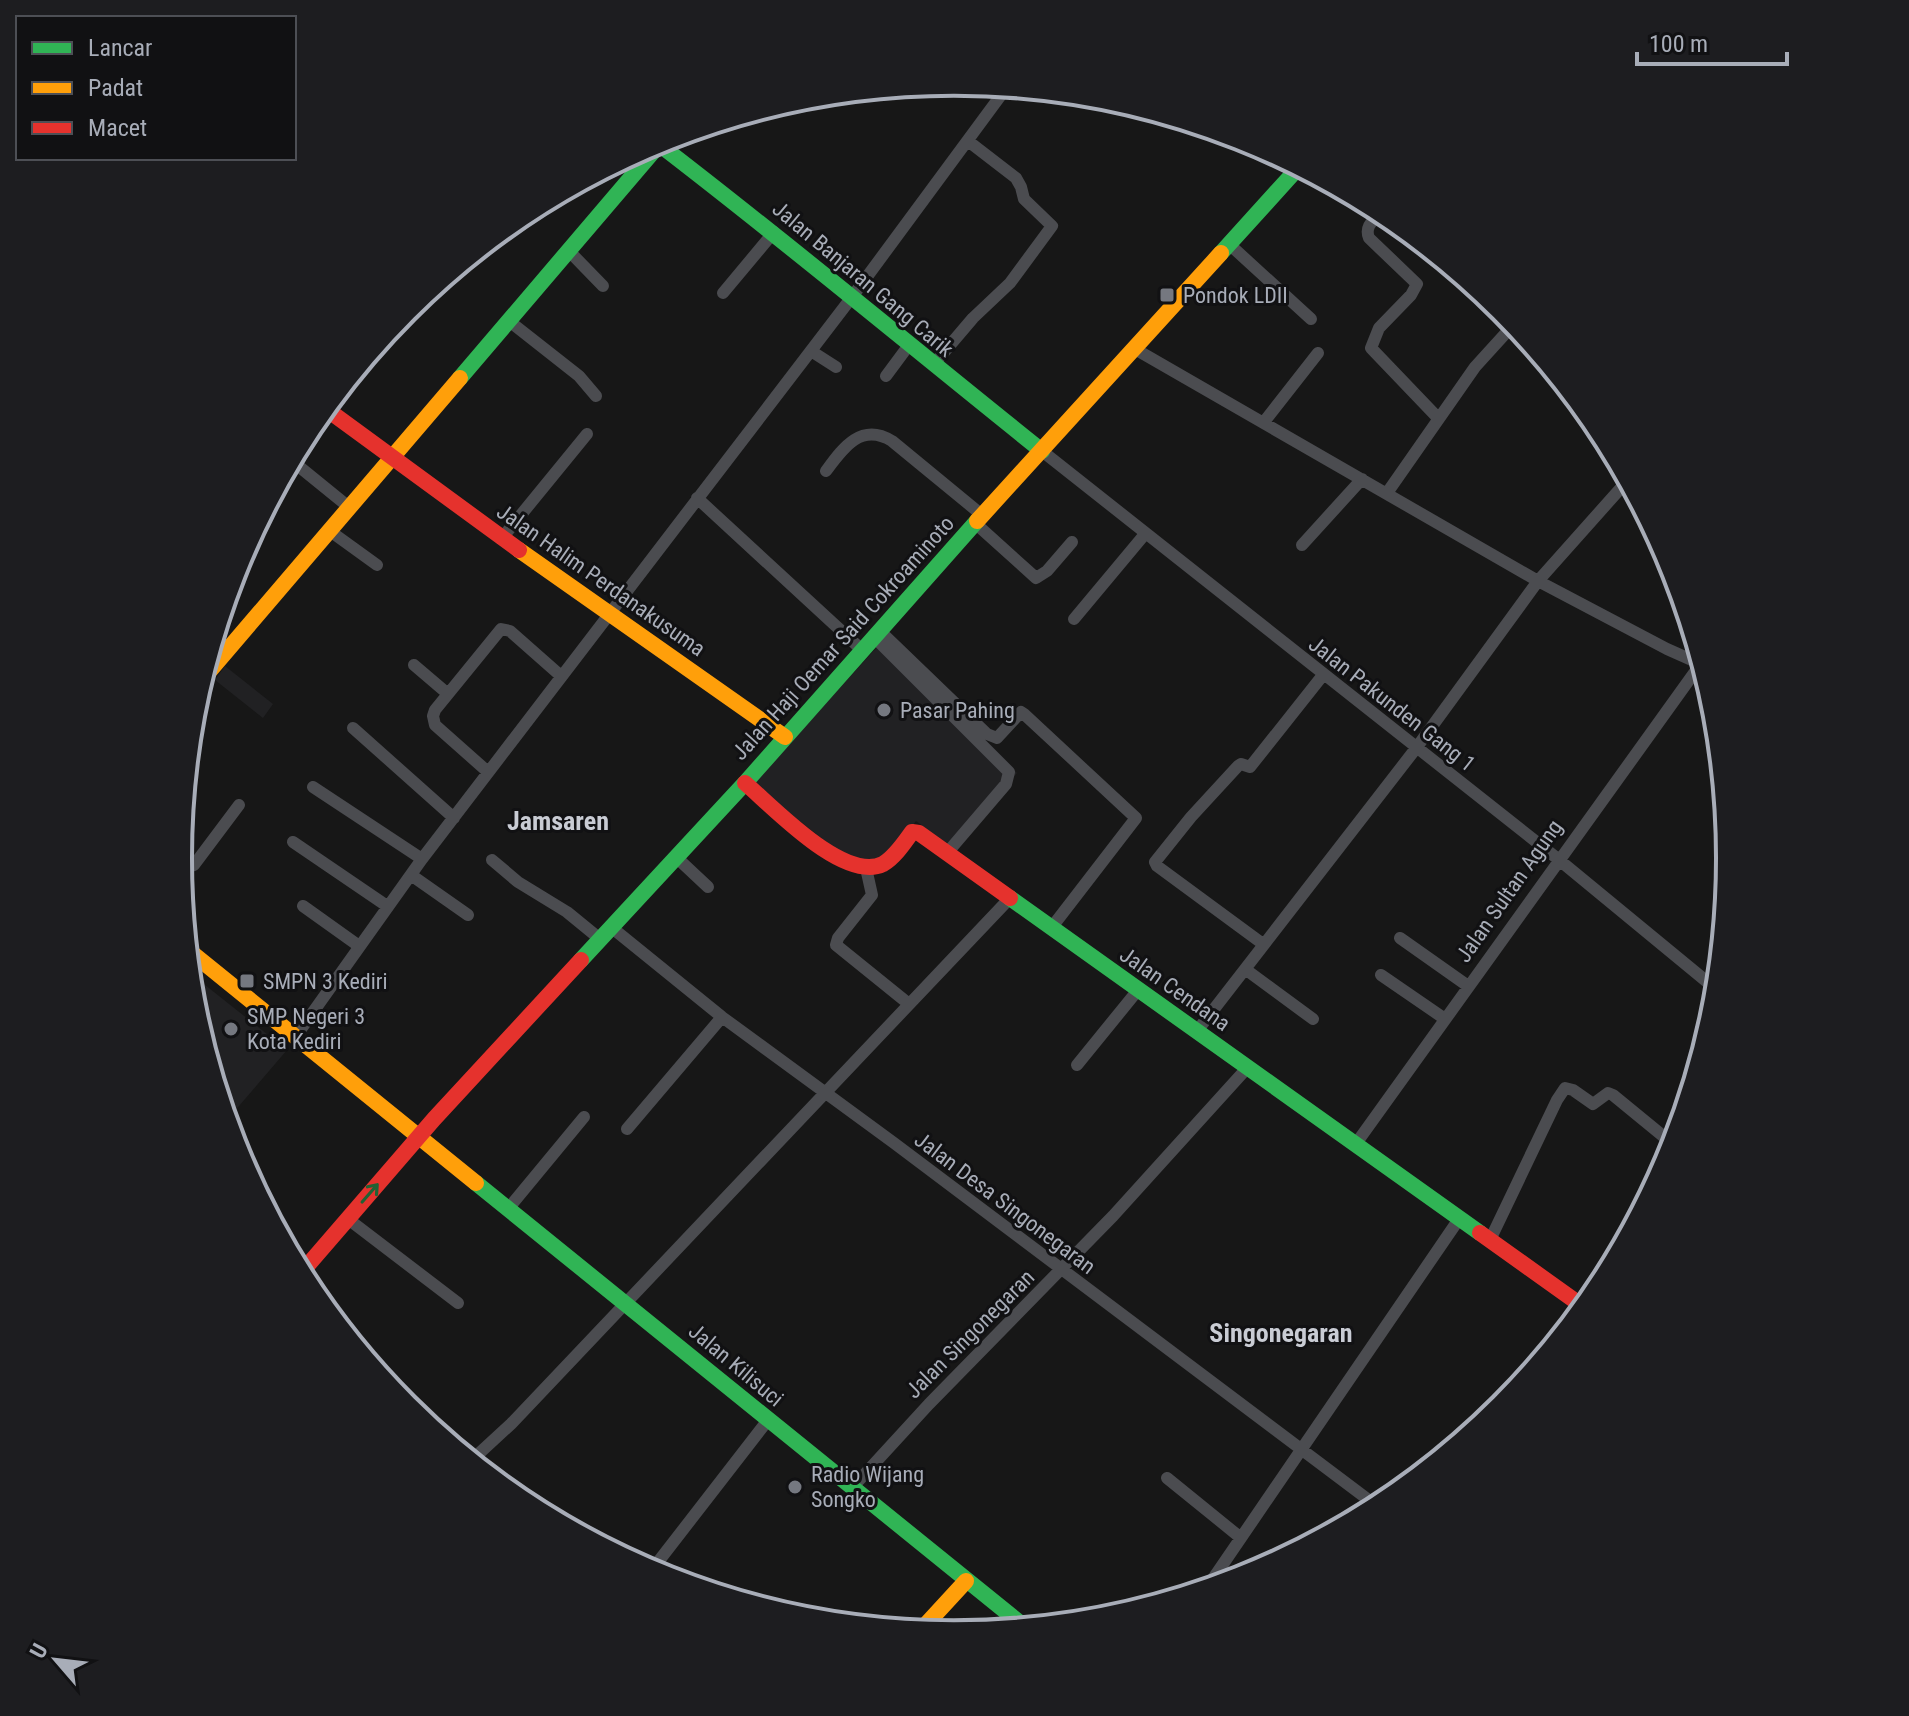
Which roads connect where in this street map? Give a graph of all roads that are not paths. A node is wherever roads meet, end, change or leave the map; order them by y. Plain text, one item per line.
1 (997, 98) edge
2 (968, 141) junction
3 (671, 151) edge
4 (641, 164) edge
5 (1292, 175) edge
6 (1372, 221) edge
7 (774, 232) junction
8 (1229, 244) junction
9 (569, 251) junction
10 (603, 286) dead end
11 (723, 293) dead end
12 (852, 297) junction
13 (1311, 319) dead end
14 (509, 321) junction
15 (1506, 333) edge
16 (909, 345) junction
17 (1135, 349) junction
18 (811, 351) junction
19 (1318, 353) dead end
20 (933, 365) junction
21 (836, 367) dead end
22 (886, 376) dead end
23 (596, 396) dead end
24 (335, 415) edge
25 (1438, 418) junction
26 (1264, 422) junction
27 (587, 434) dead end
28 (1042, 451) junction
29 (393, 457) junction
30 (301, 468) edge
31 (826, 471) dead end
32 (1362, 479) junction
33 (1620, 489) edge
34 (1387, 493) junction
35 (697, 498) junction
36 (350, 508) junction
37 (979, 519) junction
38 (330, 531) junction
39 (1145, 534) junction
40 (502, 538) junction
41 (1072, 542) dead end
42 (1302, 545) dead end
43 (377, 565) dead end
44 (1538, 581) junction
45 (609, 612) junction
46 (1074, 619) dead end
47 (876, 633) junction
48 (862, 650) junction
49 (1690, 658) edge
50 (218, 661) edge
51 (414, 665) dead end
52 (1323, 675) junction
53 (1694, 675) edge
54 (561, 676) junction
55 (448, 694) junction
56 (353, 728) dead end
57 (785, 737) junction
58 (1417, 747) junction
59 (488, 772) junction
60 (745, 783) junction
61 (313, 787) dead end
62 (239, 805) dead end
63 (454, 818) junction
64 (293, 842) dead end
65 (947, 853) junction
66 (676, 857) junction
67 (422, 859) junction
68 (1558, 859) junction
69 (492, 860) dead end
70 (192, 865) edge
71 (866, 868) junction
72 (411, 875) junction
73 (708, 887) dead end
74 (1011, 897) junction
75 (303, 906) dead end
76 (387, 906) junction
77 (468, 915) dead end
78 (1052, 927) junction
79 (605, 933) junction
80 (1400, 938) dead end
81 (1263, 944) junction
82 (359, 946) junction
83 (199, 959) edge
84 (1245, 969) junction
85 (1381, 975) dead end
86 (1706, 981) edge
87 (1468, 986) junction
88 (1138, 990) junction
89 (909, 1004) junction
90 (722, 1017) junction
91 (1313, 1019) dead end
92 (1445, 1019) junction
93 (1197, 1031) junction
94 (296, 1036) junction
95 (1077, 1065) dead end
96 (1248, 1067) junction
97 (826, 1093) junction
98 (584, 1117) dead end
99 (627, 1129) dead end
100 (1663, 1136) edge
101 (418, 1137) junction
102 (1355, 1145) junction
103 (508, 1209) junction
104 (348, 1219) junction
105 (1459, 1219) junction
106 (1490, 1240) junction
107 (310, 1263) edge
108 (1061, 1270) junction
109 (1574, 1300) edge
110 (458, 1303) dead end
111 (625, 1304) junction
112 (768, 1420) junction
113 (1302, 1450) junction
114 (479, 1453) edge
115 (1167, 1478) dead end
116 (851, 1489) junction
117 (1367, 1499) edge
118 (1241, 1538) junction
119 (659, 1560) edge
120 (1217, 1573) edge
121 (966, 1581) junction
122 (1012, 1617) edge
123 (931, 1619) edge

1 - 2 street
2 - 12 street
2 - 20 street
3 - 7 street, Jalan Banjaran Gang Carik
4 - 9 street
5 - 8 street, Jalan Haji Oemar Said Cokroaminoto
6 - 25 street
7 - 11 street
7 - 12 street, Jalan Banjaran Gang Carik
8 - 13 street
8 - 17 street, Jalan Haji Oemar Said Cokroaminoto
9 - 10 street
9 - 14 street
12 - 16 street, Jalan Banjaran Gang Carik
12 - 18 street
14 - 23 street
14 - 29 street
15 - 25 street
16 - 20 street, Jalan Banjaran Gang Carik
16 - 22 street
17 - 26 street
17 - 28 street, Jalan Haji Oemar Said Cokroaminoto
18 - 21 street
18 - 35 street
19 - 26 street
20 - 28 street, Jalan Banjaran Gang Carik
24 - 29 street, Jalan Halim Perdanakusuma
25 - 34 street
26 - 32 street
27 - 40 street
28 - 37 street, Jalan Haji Oemar Said Cokroaminoto
28 - 39 street, Jalan Pakunden Gang 1
29 - 36 street
29 - 40 street, Jalan Halim Perdanakusuma
30 - 36 street
31 - 37 street
32 - 34 street
32 - 42 street
33 - 44 street
34 - 44 street
35 - 45 street
35 - 48 street
36 - 38 street
37 - 41 street
37 - 47 street, Jalan Haji Oemar Said Cokroaminoto
38 - 43 street
38 - 50 street
39 - 46 street
39 - 52 street, Jalan Pakunden Gang 1
40 - 45 street, Jalan Halim Perdanakusuma
44 - 49 street
44 - 58 street
45 - 54 street
45 - 57 street, Jalan Halim Perdanakusuma
47 - 48 street, Jalan Haji Oemar Said Cokroaminoto
47 - 65 street
47 - 78 street
48 - 57 street, Jalan Haji Oemar Said Cokroaminoto
51 - 55 street
52 - 58 street, Jalan Pakunden Gang 1
52 - 81 street
53 - 68 street, Jalan Sultan Agung
54 - 55 street
54 - 59 street
55 - 59 street
56 - 63 street
57 - 60 street, Jalan Haji Oemar Said Cokroaminoto
58 - 68 street, Jalan Pakunden Gang 1
58 - 81 street
59 - 63 street
60 - 66 street, Jalan Haji Oemar Said Cokroaminoto
60 - 71 street
61 - 67 street
62 - 70 street
63 - 67 street
64 - 76 street
65 - 71 street, Jalan Cendana
65 - 74 street, Jalan Cendana
66 - 73 street
66 - 79 street, Jalan Haji Oemar Said Cokroaminoto
67 - 72 street
68 - 86 street, Jalan Pakunden Gang 1
68 - 87 street, Jalan Sultan Agung
69 - 79 street, Jalan Desa Singonegaran
71 - 89 street
72 - 76 street
72 - 77 street
74 - 78 street, Jalan Cendana
74 - 89 street
75 - 82 street
76 - 82 street
78 - 88 street, Jalan Cendana
79 - 90 street, Jalan Desa Singonegaran
79 - 101 street, Jalan Haji Oemar Said Cokroaminoto
80 - 87 street
81 - 84 street
82 - 94 street
83 - 94 street, Jalan Kilisuci
84 - 91 street
84 - 93 street
85 - 92 street
87 - 92 street, Jalan Sultan Agung
88 - 93 street, Jalan Cendana
88 - 95 street
89 - 97 street
90 - 97 street, Jalan Desa Singonegaran
90 - 99 street
92 - 102 street, Jalan Sultan Agung
93 - 96 street, Jalan Cendana
94 - 101 street, Jalan Kilisuci
96 - 102 street, Jalan Cendana
96 - 108 street, Jalan Singonegaran
97 - 108 street, Jalan Desa Singonegaran
97 - 111 street
98 - 103 street
100 - 106 street
101 - 103 street, Jalan Kilisuci
104 -> 101 street, Jalan Haji Oemar Said Cokroaminoto
102 - 105 street, Jalan Cendana
103 - 111 street, Jalan Kilisuci
104 - 107 street, Jalan Haji Oemar Said Cokroaminoto
104 - 110 street
105 - 106 street, Jalan Cendana
105 - 113 street
106 - 109 street, Jalan Cendana
108 - 113 street, Jalan Desa Singonegaran
108 - 116 street, Jalan Singonegaran
111 - 112 street, Jalan Kilisuci
111 - 114 street
112 - 116 street, Jalan Kilisuci
112 - 119 street
113 - 117 street, Jalan Desa Singonegaran
113 - 118 street
115 - 118 street
116 - 121 street, Jalan Kilisuci
118 - 120 street
121 - 122 street, Jalan Kilisuci
121 - 123 street

